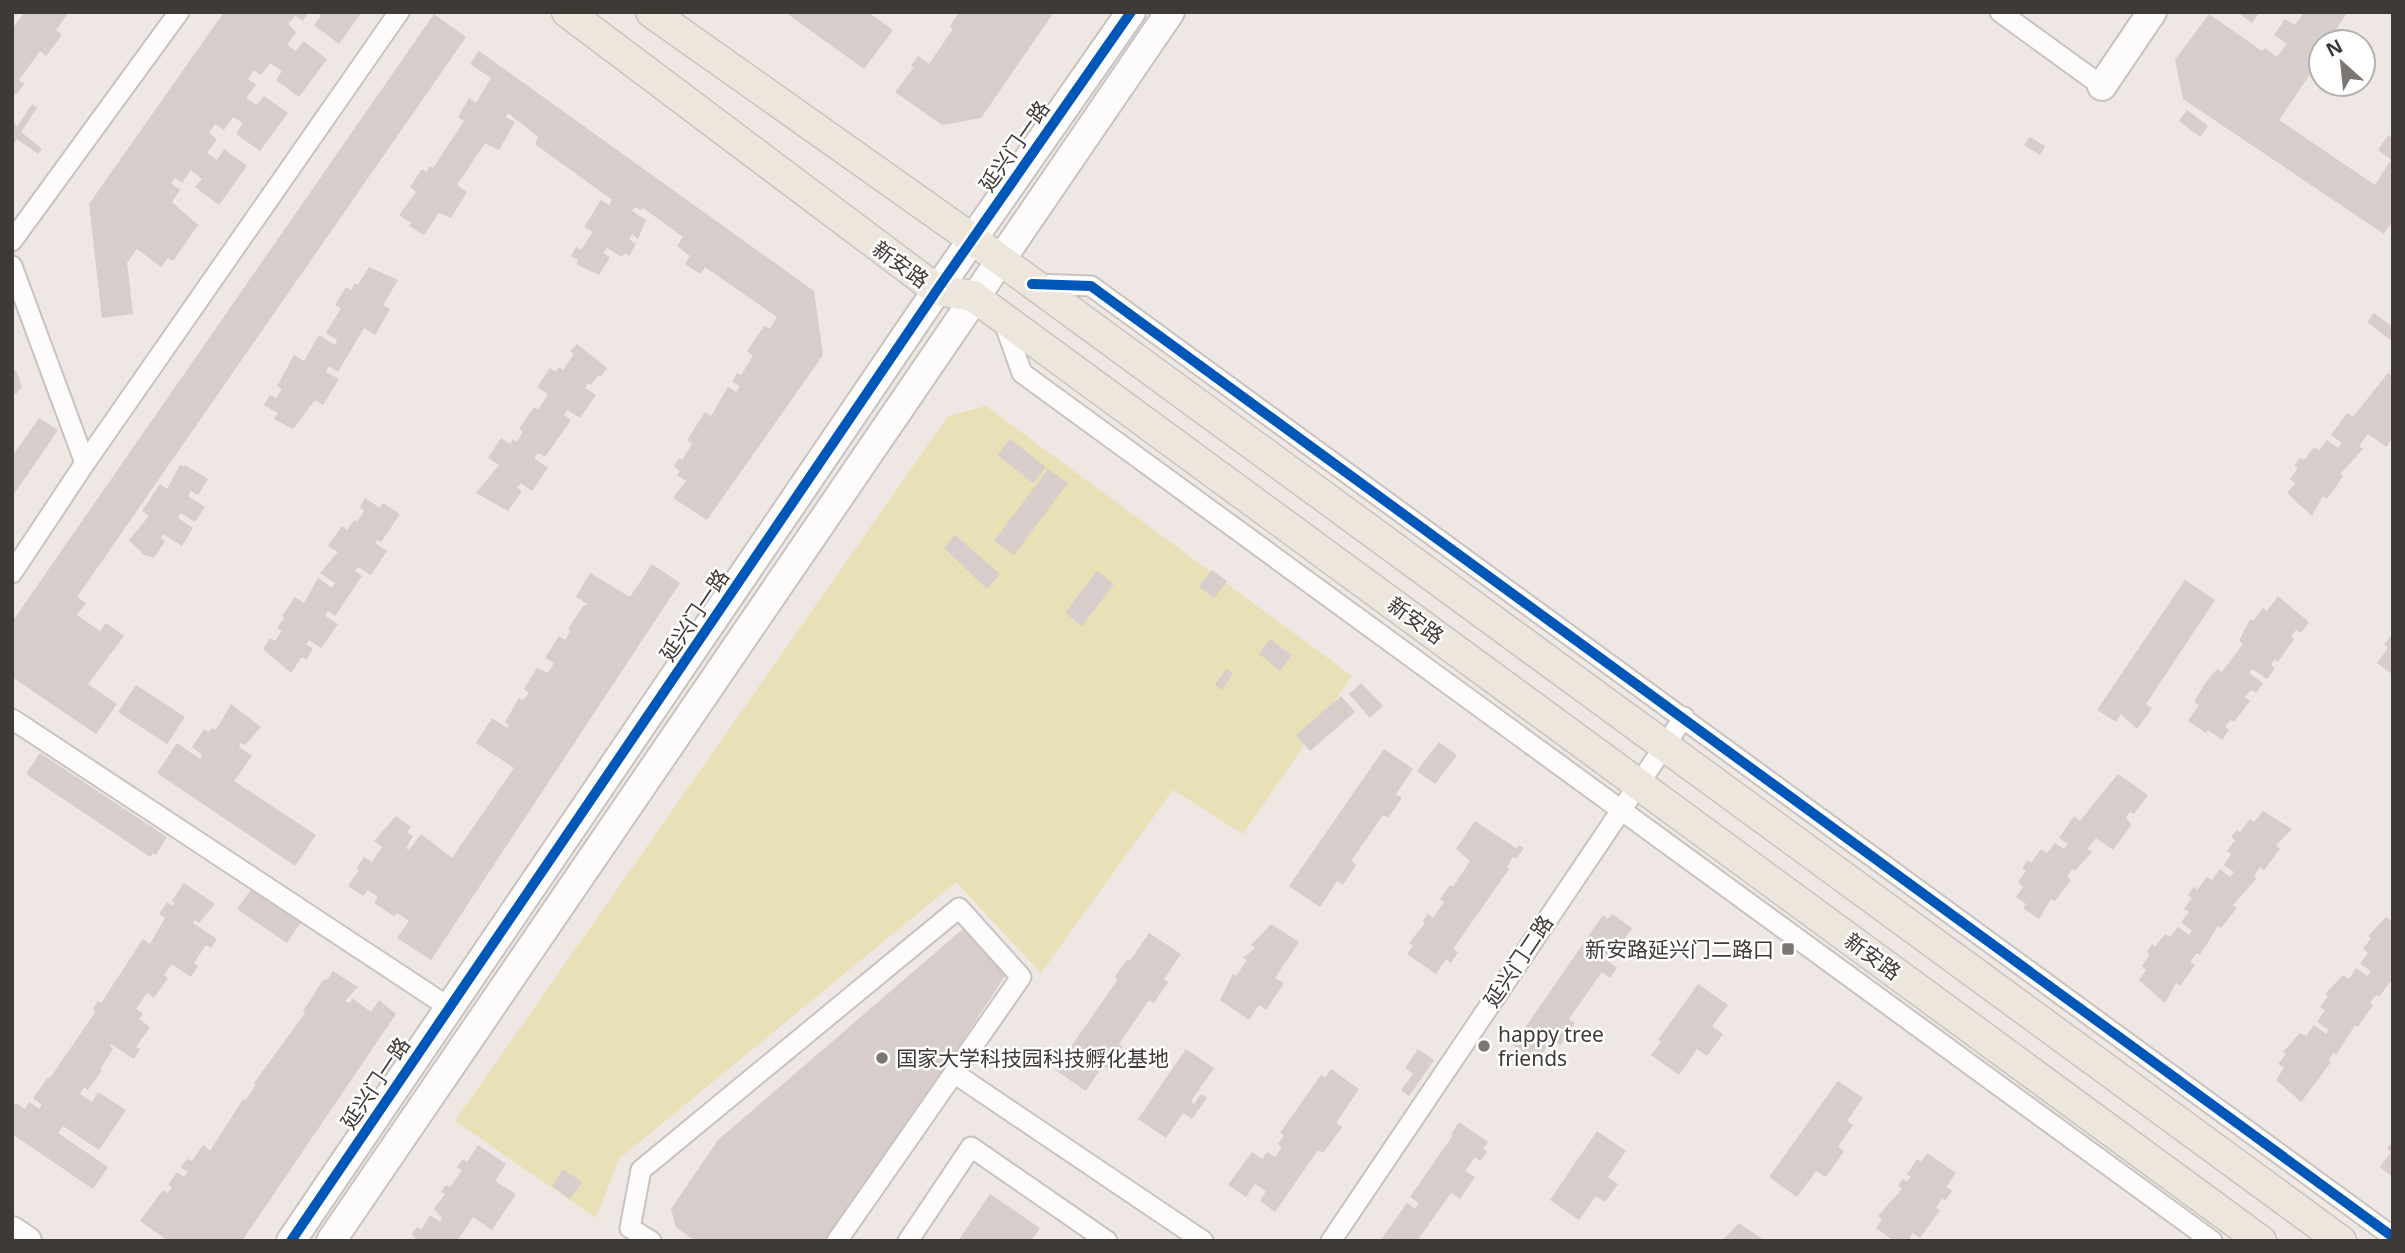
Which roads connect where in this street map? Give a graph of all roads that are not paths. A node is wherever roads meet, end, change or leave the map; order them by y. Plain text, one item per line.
1 (179, 12) edge
2 (399, 12) edge
3 (567, 12) edge
4 (651, 12) edge
5 (1131, 12) edge
6 (1170, 12) edge
7 (2000, 12) edge
8 (2152, 12) edge
9 (2102, 86) joint
10 (972, 239) junction
11 (12, 241) edge
12 (1000, 260) junction
13 (12, 266) edge
14 (1032, 284) junction
15 (937, 289) junction
16 (974, 296) junction
17 (1002, 316) junction
18 (85, 463) junction
19 (12, 573) edge
20 (1684, 717) junction
21 (12, 719) edge
22 (1664, 746) junction
23 (1638, 783) junction
24 (1620, 809) junction
25 (450, 1008) junction
26 (954, 1073) junction
27 (12, 1231) edge
28 (2393, 1237) edge
29 (27, 1241) edge
30 (291, 1241) edge
31 (331, 1241) edge
32 (651, 1241) edge
33 (837, 1241) edge
34 (908, 1241) edge
35 (1107, 1241) edge
36 (1203, 1241) edge
37 (1331, 1241) edge
38 (2212, 1241) edge
39 (2261, 1241) edge
40 (2341, 1241) edge

1 - 11 street
2 - 18 street
3 - 15 main road, 新安路
4 - 10 main road
5 - 10 street, 延兴门一路
6 - 12 street
7 - 9 street
8 - 9 street
10 - 12 main road
10 - 15 street, 延兴门一路
12 - 14 main road
12 - 16 street
13 - 18 street
14 - 20 street
14 - 22 main road
15 - 16 main road, 新安路
15 - 25 street, 延兴门一路
16 - 17 main road, 新安路
16 - 31 street
17 - 23 main road, 新安路
17 - 24 street
18 - 19 street
20 - 22 street, 延兴门二路
20 - 28 street
21 - 25 street
22 - 23 street, 延兴门二路
22 - 40 main road
23 - 24 street, 延兴门二路
23 - 39 main road, 新安路
24 - 37 street, 延兴门二路
24 - 38 street
25 - 30 street, 延兴门一路
26 - 32 street
26 - 33 street
26 - 36 street
27 - 29 street
34 - 35 street

